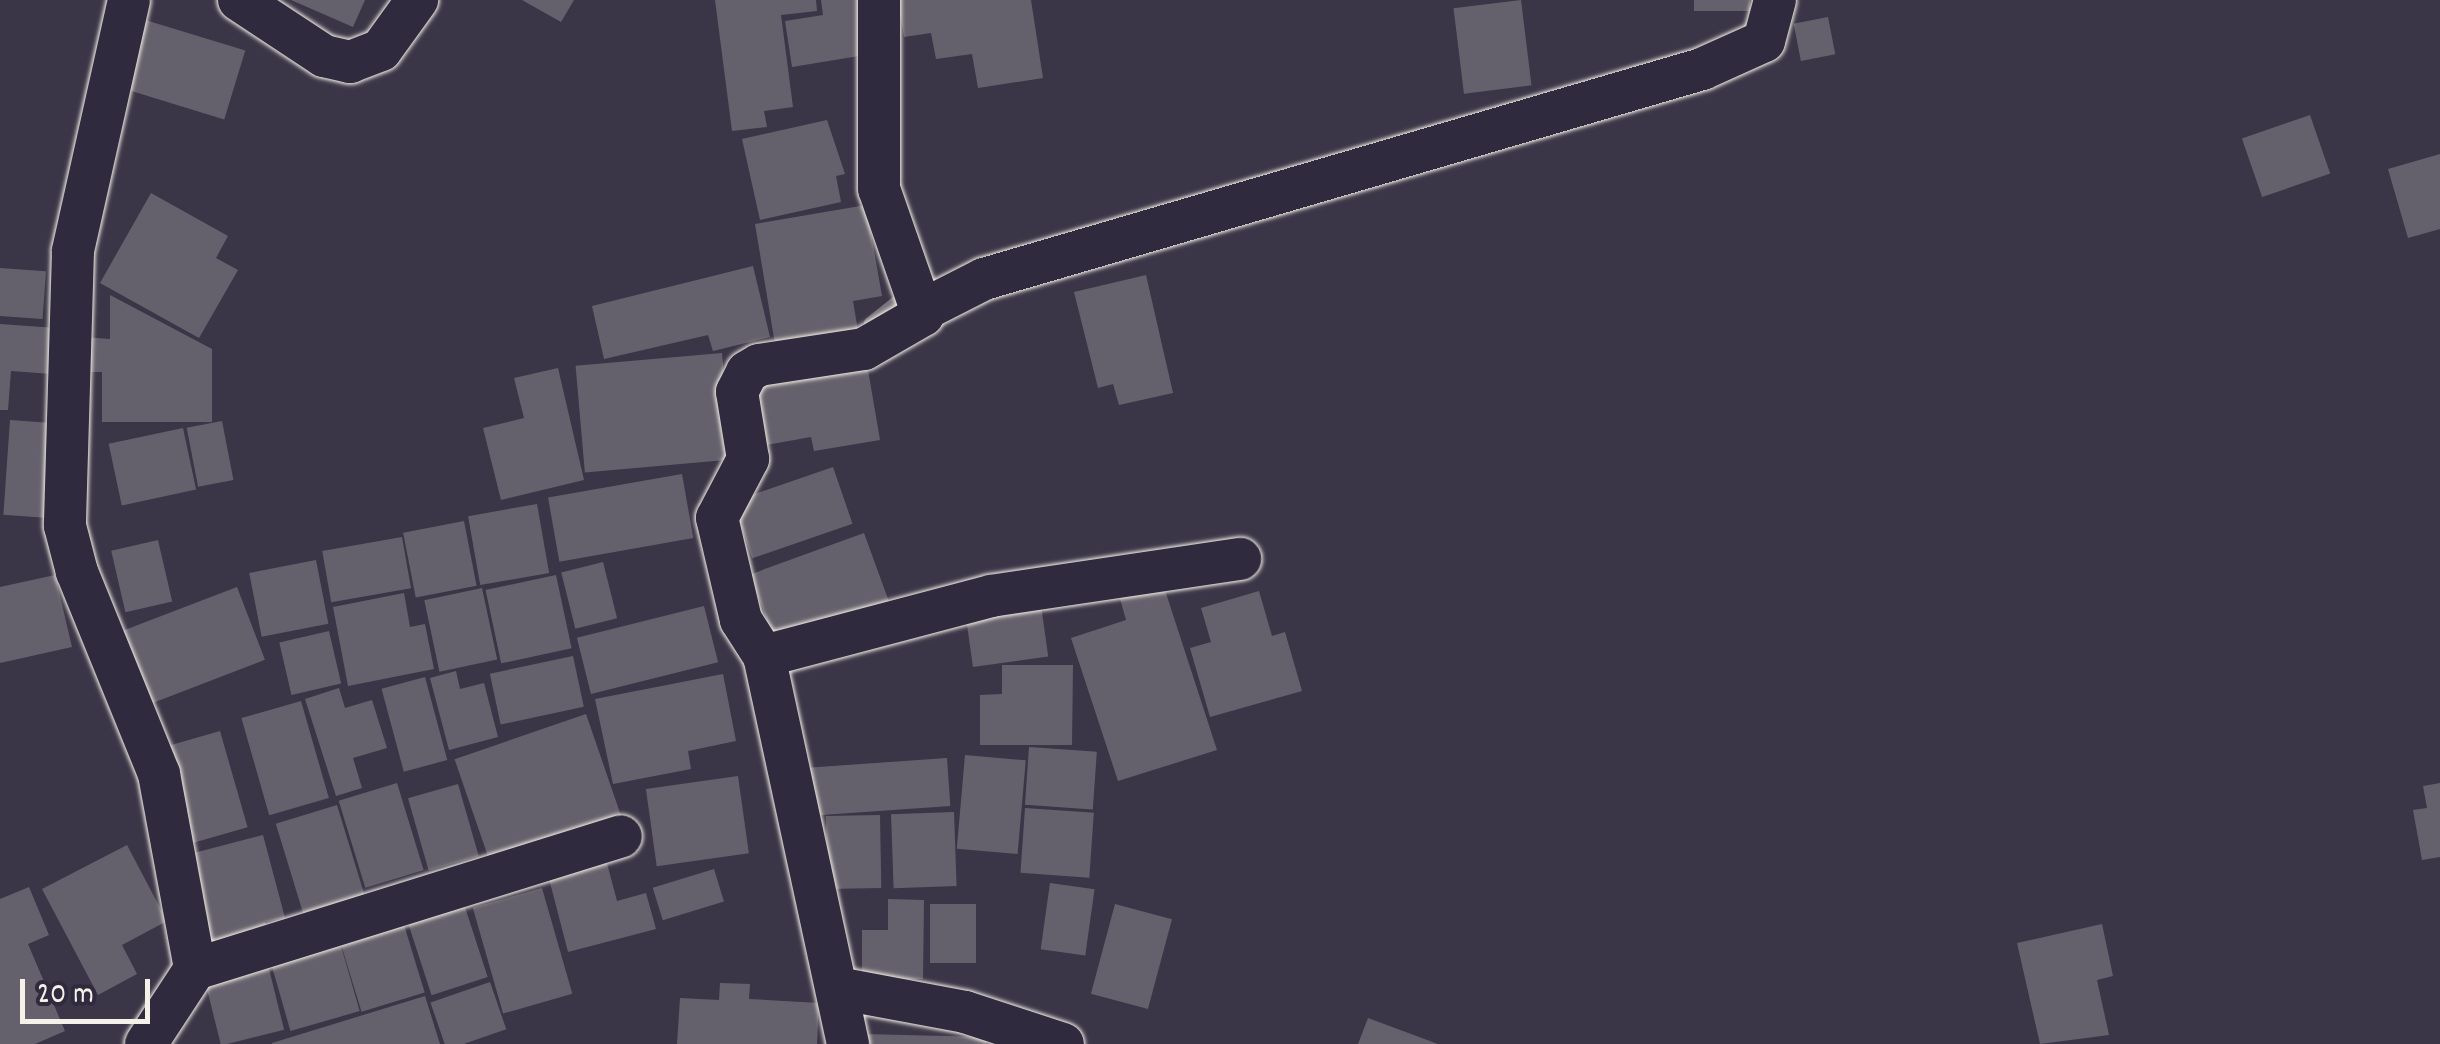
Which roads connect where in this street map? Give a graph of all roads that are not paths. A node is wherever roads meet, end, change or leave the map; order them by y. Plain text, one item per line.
1 (129, 0) edge
2 (239, 0) edge
3 (417, 0) edge
4 (878, 0) edge
5 (1775, 0) edge
6 (917, 296) junction
7 (1240, 559) dead end
8 (764, 656) junction
9 (620, 836) dead end
10 (195, 969) junction
11 (837, 988) junction
12 (146, 1044) edge
13 (848, 1044) edge
14 (1063, 1044) edge

1 - 10 street
2 - 3 street
4 - 6 street
5 - 6 street
6 - 8 street
7 - 8 street
8 - 11 street
9 - 10 street
10 - 12 street
11 - 13 street
11 - 14 street

